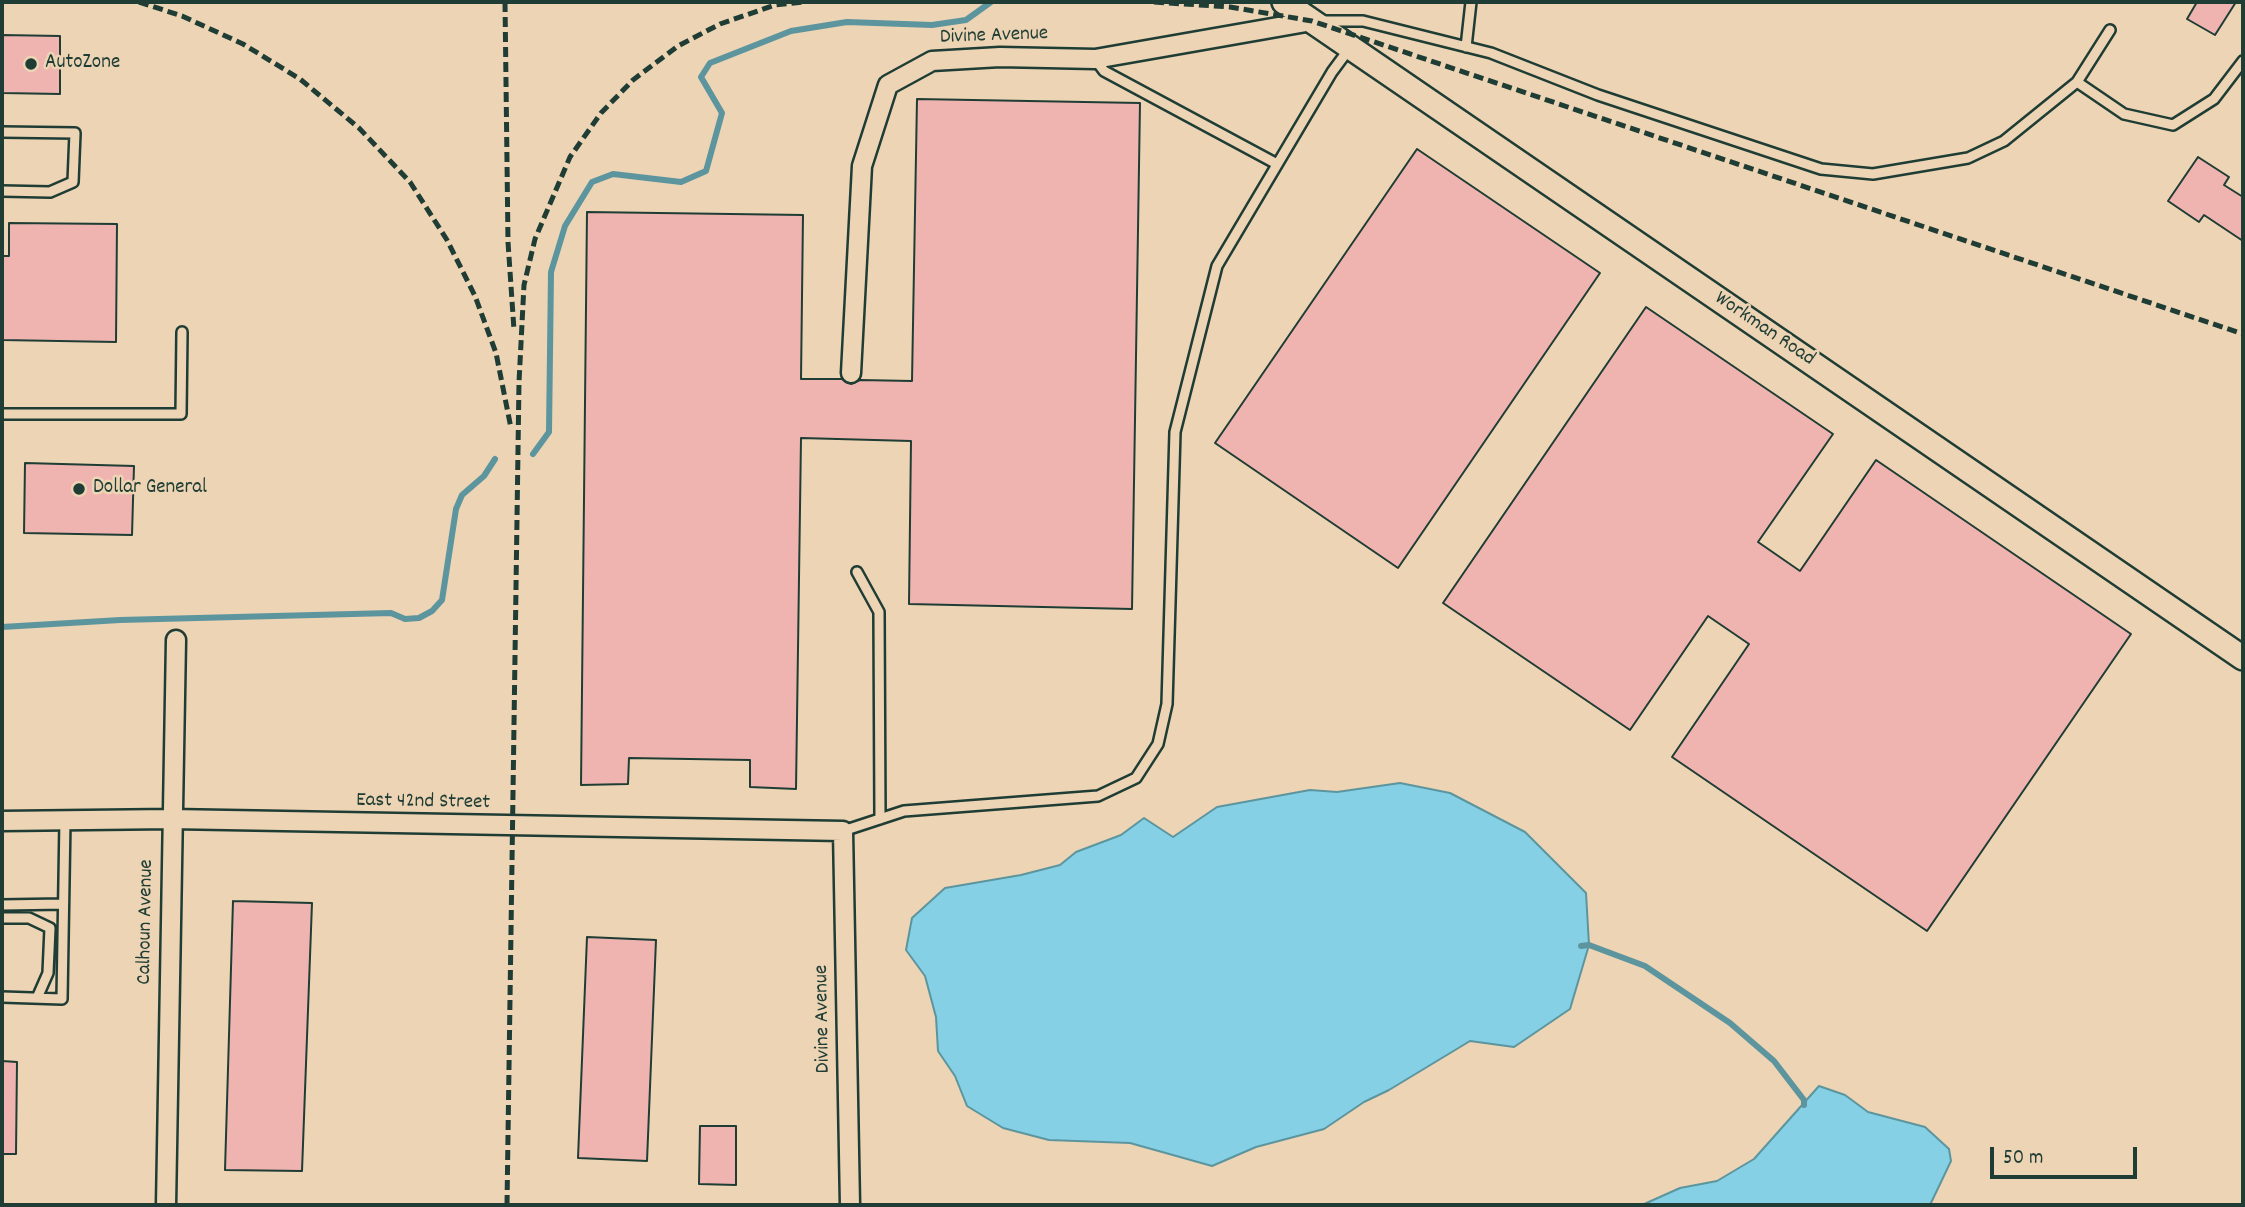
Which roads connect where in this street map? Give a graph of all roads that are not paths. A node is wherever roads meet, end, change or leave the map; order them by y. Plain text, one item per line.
1 (1284, 2) edge
2 (1471, 2) edge
3 (1312, 21) junction
4 (2110, 30) dead end
5 (1351, 47) junction
6 (1466, 47) junction
7 (1095, 59) junction
8 (2243, 61) edge
9 (2077, 82) junction
10 (2, 132) edge
11 (1278, 164) junction
12 (2, 191) edge
13 (181, 332) dead end
14 (851, 373) dead end
15 (2, 414) edge
16 (857, 572) dead end
17 (176, 640) dead end
18 (2243, 658) edge
19 (172, 819) junction
20 (880, 819) junction
21 (65, 820) junction
22 (2, 821) edge
23 (844, 831) junction
24 (63, 904) junction
25 (2, 905) edge
26 (2, 918) edge
27 (2, 998) edge
28 (37, 998) junction
29 (166, 1205) edge
30 (850, 1205) edge

1 - 3 street, Workman Road
2 - 6 lane
3 - 5 street, Workman Road
3 - 6 lane
3 - 7 street, Divine Avenue
4 - 9 lane
5 - 11 lane
5 - 18 street, Workman Road
6 - 9 lane
7 - 11 lane
7 - 14 street, Divine Avenue
8 - 9 lane
10 - 12 lane
11 - 20 lane
13 - 15 lane
16 - 20 lane
17 - 19 street, Calhoun Avenue
19 - 21 street, East 42nd Street
19 - 23 street, East 42nd Street
19 - 29 street, Calhoun Avenue
20 - 23 lane
21 - 22 street, East 42nd Street
21 - 24 lane
23 - 30 street, Divine Avenue
24 - 25 lane
24 - 28 lane
26 - 28 lane
27 - 28 lane

